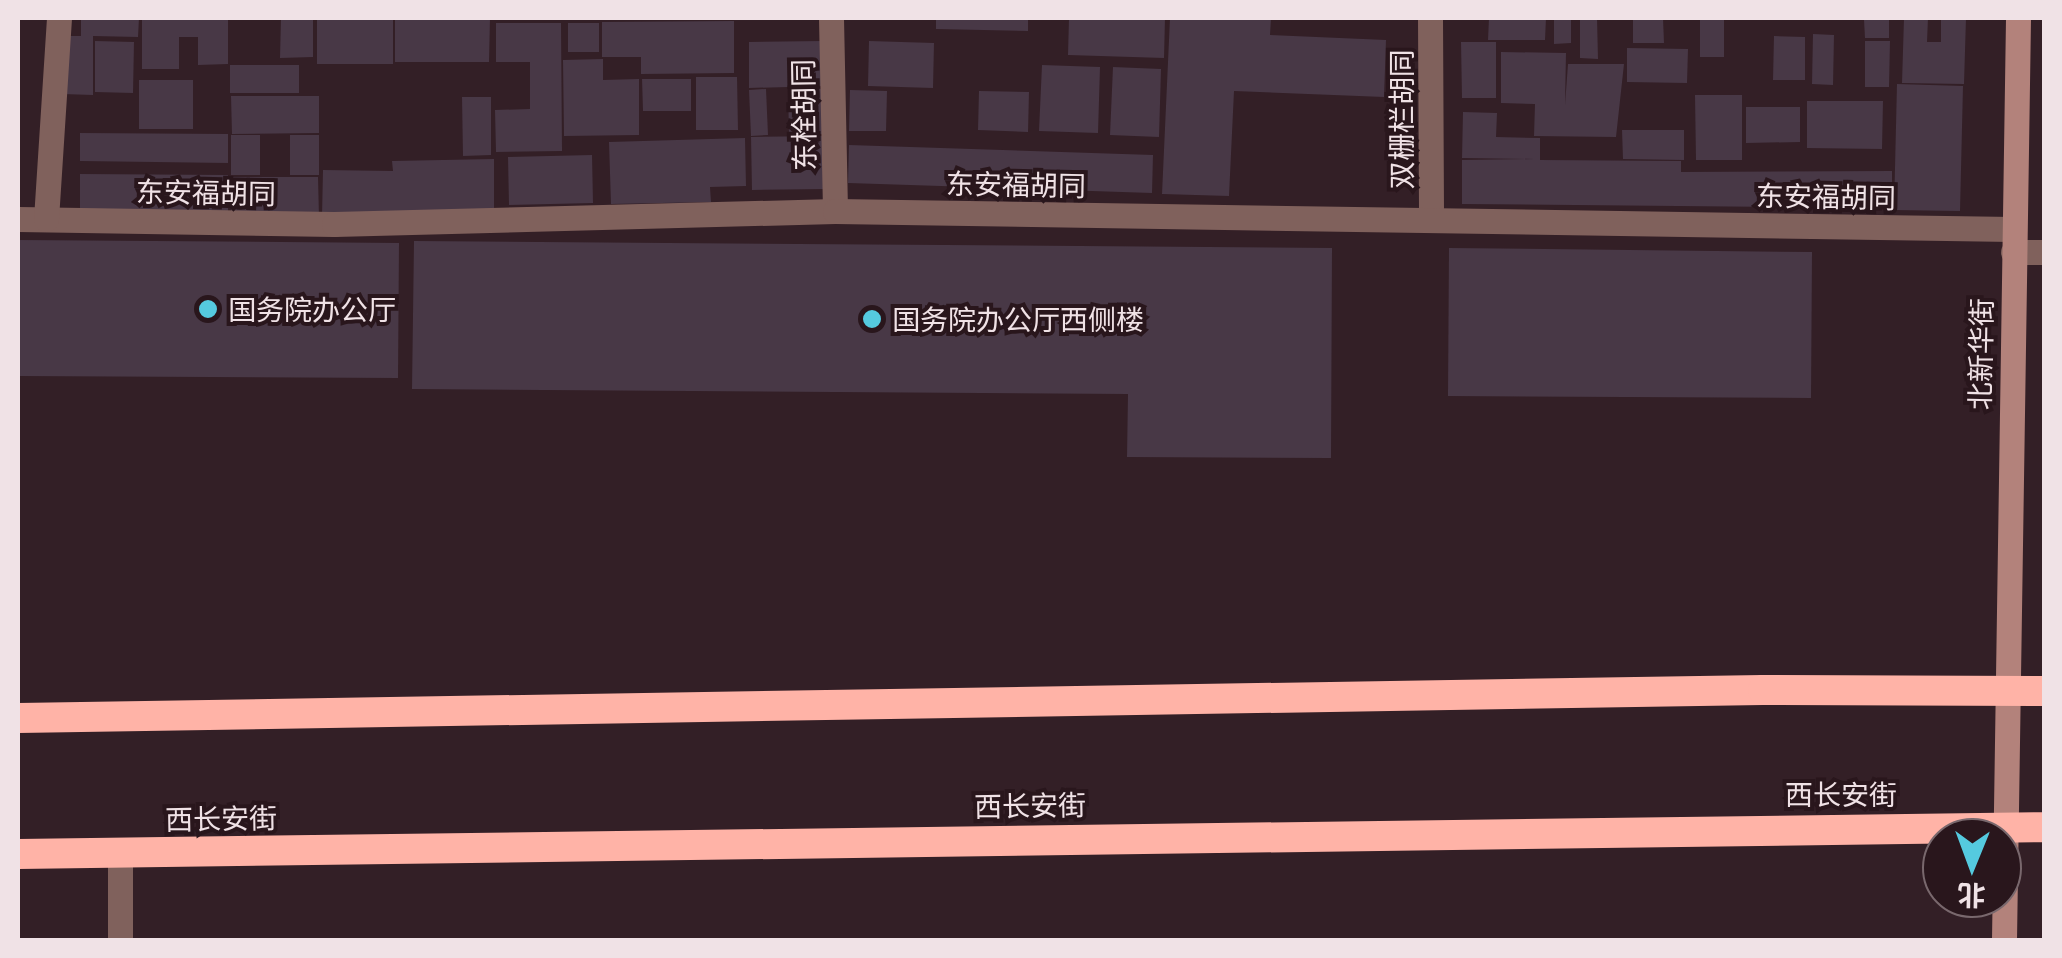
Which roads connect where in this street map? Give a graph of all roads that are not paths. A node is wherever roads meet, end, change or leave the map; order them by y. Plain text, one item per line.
1 (59, 18) edge
2 (831, 18) edge
3 (1430, 18) edge
4 (2018, 18) edge
5 (835, 211) junction
6 (18, 219) edge
7 (46, 219) junction
8 (1431, 219) junction
9 (2013, 240) junction
10 (2044, 252) edge
11 (2004, 691) junction
12 (2044, 692) edge
13 (18, 718) edge
14 (2004, 818) edge
15 (1922, 828) edge
16 (120, 852) junction
17 (18, 854) edge
18 (120, 940) edge

1 - 7 lane
2 - 5 lane, 东栓胡同
3 - 8 lane, 双栅栏胡同
4 - 9 street, 北新华街
5 - 7 lane, 东安福胡同
5 - 8 lane, 东安福胡同
6 - 7 lane, 东安福胡同
8 - 9 lane, 东安福胡同
9 - 10 lane, 东安福胡同
9 - 11 street, 北新华街
11 - 12 highway
11 - 13 highway
11 - 14 street, 北新华街
15 - 16 highway, 西长安街
16 - 17 highway, 西长安街
16 - 18 lane

